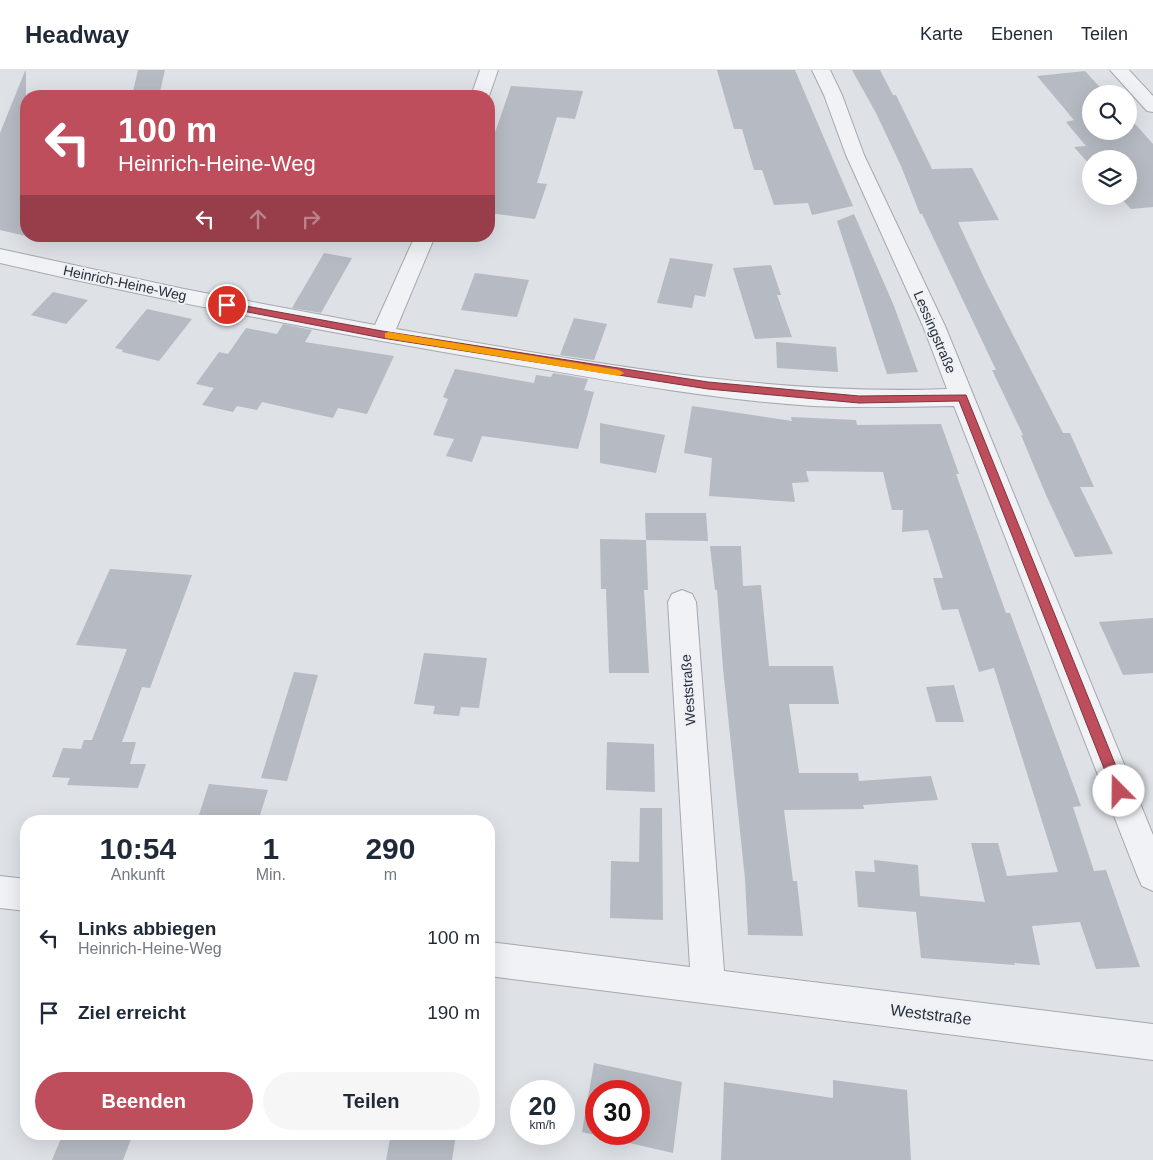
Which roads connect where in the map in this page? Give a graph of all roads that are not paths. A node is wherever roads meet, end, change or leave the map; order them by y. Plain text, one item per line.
1 (490, 70) edge
2 (821, 70) edge
3 (1119, 70) edge
4 (482, 90) edge
5 (1153, 107) edge
6 (422, 242) edge
7 (0, 256) edge
8 (382, 335) junction
9 (962, 397) junction
10 (682, 602) dead end
11 (1153, 875) edge
12 (0, 892) edge
13 (20, 894) edge
14 (495, 960) edge
15 (708, 987) junction
16 (1153, 1042) edge

1 - 4 street
2 - 9 street, Lessingstraße
3 - 5 street
6 - 8 street
7 - 8 street, Heinrich-Heine-Weg
8 - 9 street, Heinrich-Heine-Weg
9 - 11 street, Lessingstraße
10 - 15 street, Weststraße
12 - 13 street
14 - 15 street, Weststraße
15 - 16 street, Weststraße

